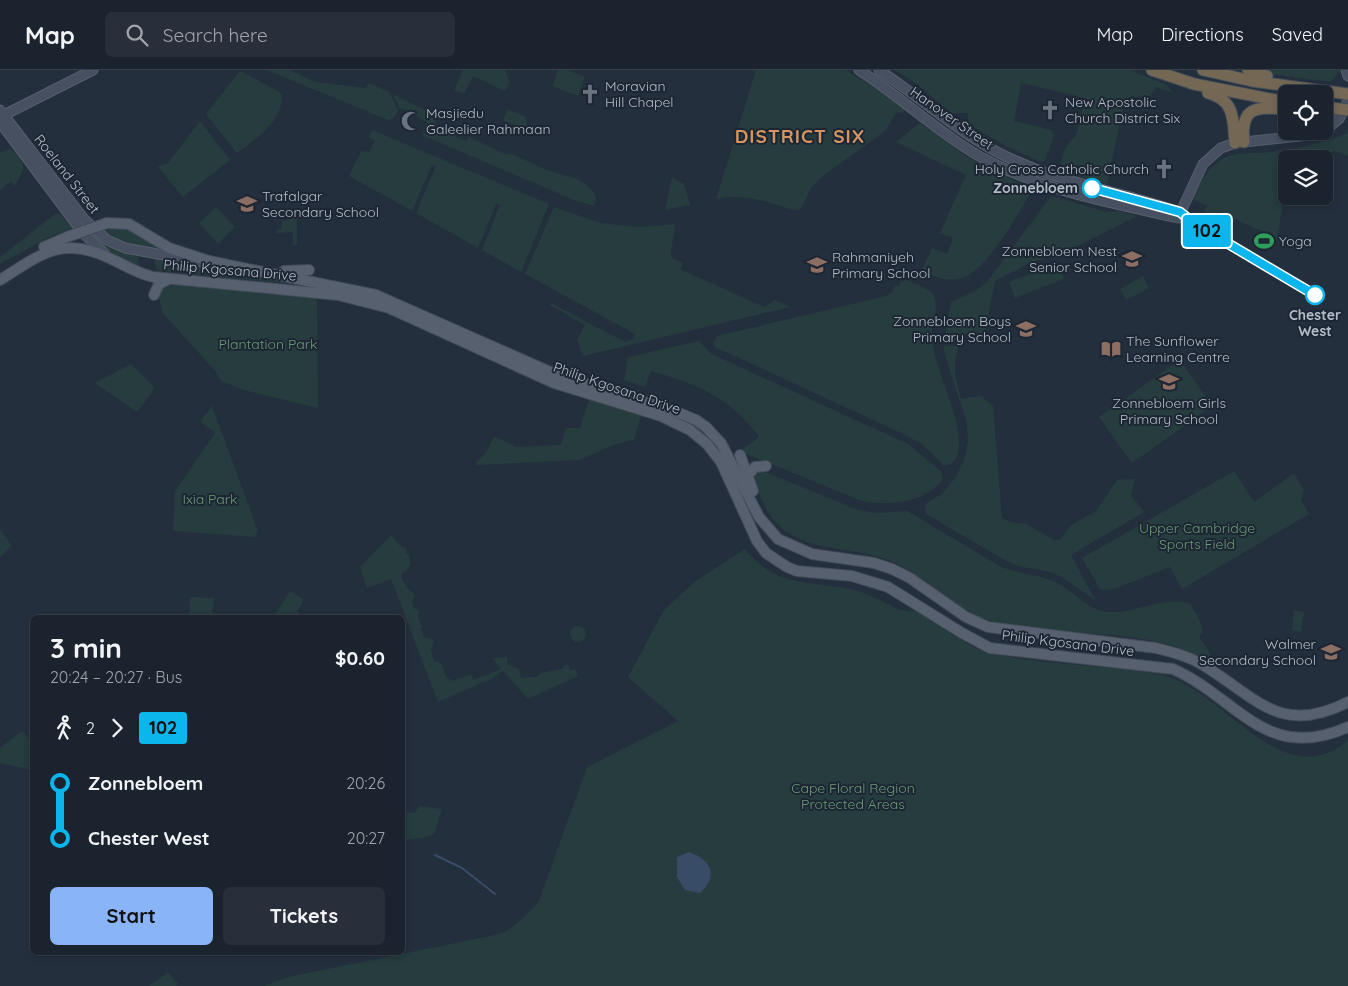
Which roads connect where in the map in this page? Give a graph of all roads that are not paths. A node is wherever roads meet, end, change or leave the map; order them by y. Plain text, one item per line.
1 (93, 70) edge
2 (859, 70) edge
3 (878, 70) edge
4 (1143, 70) edge
5 (1152, 70) edge
6 (1203, 70) edge
7 (1248, 70) edge
8 (1346, 70) edge
9 (1348, 76) edge
10 (1290, 85) edge
11 (1308, 85) edge
12 (1333, 90) edge
13 (1348, 92) edge
14 (1278, 101) edge
15 (1348, 101) edge
16 (1333, 108) edge
17 (1278, 109) edge
18 (1348, 110) edge
19 (1333, 113) edge
20 (1348, 114) edge
21 (1, 116) edge
22 (1333, 124) edge
23 (1278, 138) edge
24 (1240, 142) junction
25 (1179, 215) junction
26 (109, 258) junction
27 (209, 261) junction
28 (256, 270) junction
29 (309, 270) dead end
30 (0, 272) edge
31 (170, 279) junction
32 (0, 280) edge
33 (154, 295) dead end
34 (740, 455) dead end
35 (766, 466) dead end
36 (747, 476) junction
37 (804, 552) junction
38 (1348, 702) edge
39 (1348, 727) edge

1 - 21 street
2 - 25 street, Hanover Street
3 - 25 street, Hanover Street
4 - 24 highway
5 - 14 highway
6 - 10 highway
7 - 11 highway
8 - 9 street
12 - 13 highway
15 - 22 street
16 - 18 highway, bridge
17 - 24 highway
19 - 20 highway
21 - 26 street, Roeland Street
21 - 27 street, Roeland Street
23 - 24 street
24 - 25 street
26 - 31 main road, Philip Kgosana Drive
26 - 32 main road, Philip Kgosana Drive
27 - 28 main road, Philip Kgosana Drive
27 - 30 main road, Philip Kgosana Drive, bridge
28 - 29 main road
28 - 37 main road, Philip Kgosana Drive
31 - 33 main road
31 - 39 main road, Philip Kgosana Drive
34 - 36 main road
35 - 36 main road
36 - 37 main road
37 - 38 main road, Philip Kgosana Drive

